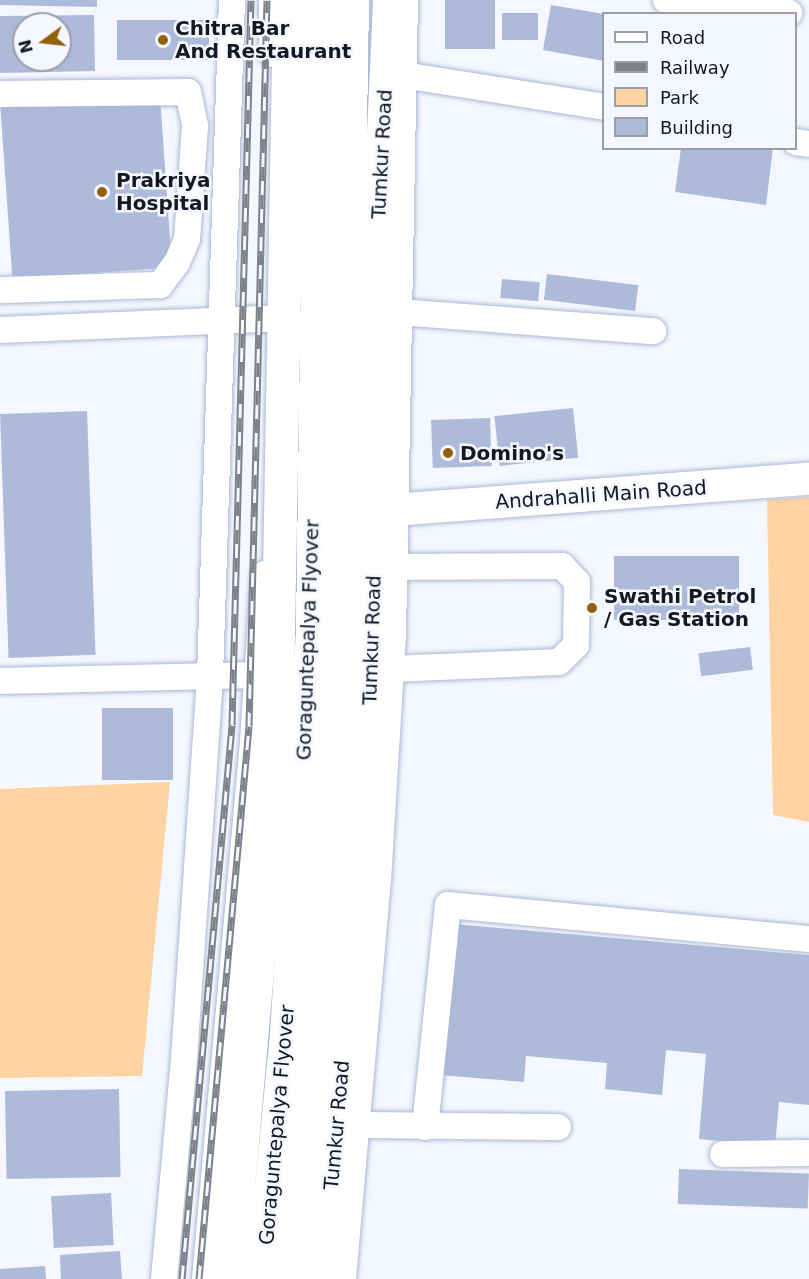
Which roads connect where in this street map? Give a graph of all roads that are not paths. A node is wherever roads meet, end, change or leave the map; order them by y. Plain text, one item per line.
1 (232, 0) edge
2 (272, 0) edge
3 (289, 0) edge
4 (321, 0) edge
5 (352, 0) edge
6 (389, 0) edge
7 (405, 0) edge
8 (666, 0) edge
9 (780, 12) edge
10 (403, 75) junction
11 (0, 94) edge
12 (602, 107) edge
13 (195, 126) junction
14 (228, 126) junction
15 (0, 290) edge
16 (398, 312) junction
17 (277, 318) junction
18 (222, 320) junction
19 (0, 330) edge
20 (653, 332) dead end
21 (809, 479) edge
22 (392, 510) junction
23 (392, 567) junction
24 (391, 669) junction
25 (258, 675) junction
26 (210, 676) junction
27 (0, 681) edge
28 (366, 913) junction
29 (809, 939) edge
30 (357, 1125) junction
31 (425, 1127) junction
32 (558, 1127) dead end
33 (723, 1154) dead end
34 (809, 1154) edge
35 (164, 1279) edge
36 (205, 1279) edge
37 (230, 1279) edge
38 (262, 1279) edge
39 (294, 1279) edge
40 (324, 1279) edge
41 (343, 1279) edge

1 - 14 street
2 - 17 street
3 - 17 highway
4 - 38 highway, Goraguntepalya Flyover
5 - 39 highway, Goraguntepalya Flyover
6 - 28 highway, Tumkur Road
7 - 10 street
8 - 9 street
10 - 12 street
10 - 16 street
11 - 13 street
13 - 14 street
13 - 15 street
14 - 18 street
16 - 20 street
16 - 22 street
17 - 18 street
17 - 25 street
17 - 37 highway
18 - 19 street
18 - 26 street
21 - 22 main road, Andrahalli Main Road
22 - 23 street
23 - 24 street
23 - 24 street
24 - 28 street
25 - 26 street
25 - 36 street
26 - 27 street
26 - 35 street
28 - 30 street
28 - 40 highway, Tumkur Road
29 - 31 street
30 - 31 street
30 - 41 street
31 - 32 street
33 - 34 street

